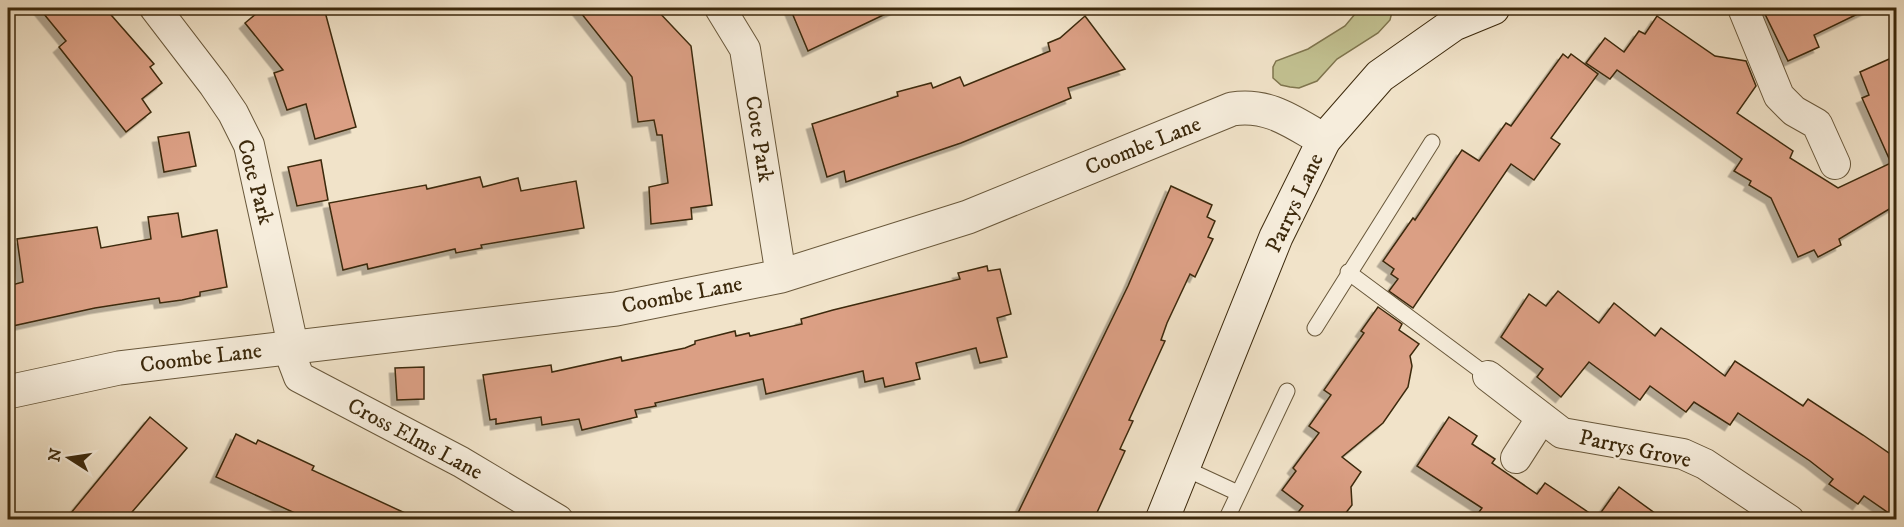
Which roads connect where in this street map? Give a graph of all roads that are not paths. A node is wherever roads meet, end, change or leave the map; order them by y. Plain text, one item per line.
1 (154, 8) edge
2 (720, 8) edge
3 (1493, 8) edge
4 (1743, 8) edge
5 (1450, 16) edge
6 (1324, 140) junction
7 (1432, 142) dead end
8 (1835, 164) dead end
9 (1348, 272) junction
10 (782, 276) junction
11 (1315, 328) dead end
12 (291, 347) junction
13 (1488, 376) joint
14 (1287, 391) dead end
15 (8, 392) edge
16 (1540, 418) junction
17 (1516, 458) dead end
18 (1184, 468) junction
19 (1238, 493) junction
20 (558, 519) edge
21 (1162, 519) edge
22 (1226, 519) edge
23 (1789, 519) edge

1 - 12 street, Cote Park
2 - 10 street, Cote Park
3 - 5 street, Parrys Lane
4 - 8 street
5 - 6 street, Parrys Lane
6 - 10 street, Coombe Lane
6 - 18 street, Parrys Lane
7 - 9 lane
9 - 11 lane
9 - 13 lane
10 - 12 street, Coombe Lane
12 - 15 street, Coombe Lane
12 - 20 street, Cross Elms Lane
13 - 16 street, Parrys Grove
14 - 19 lane
16 - 17 street
16 - 23 street, Parrys Grove
18 - 19 lane
18 - 21 street, Parrys Lane
19 - 22 lane

